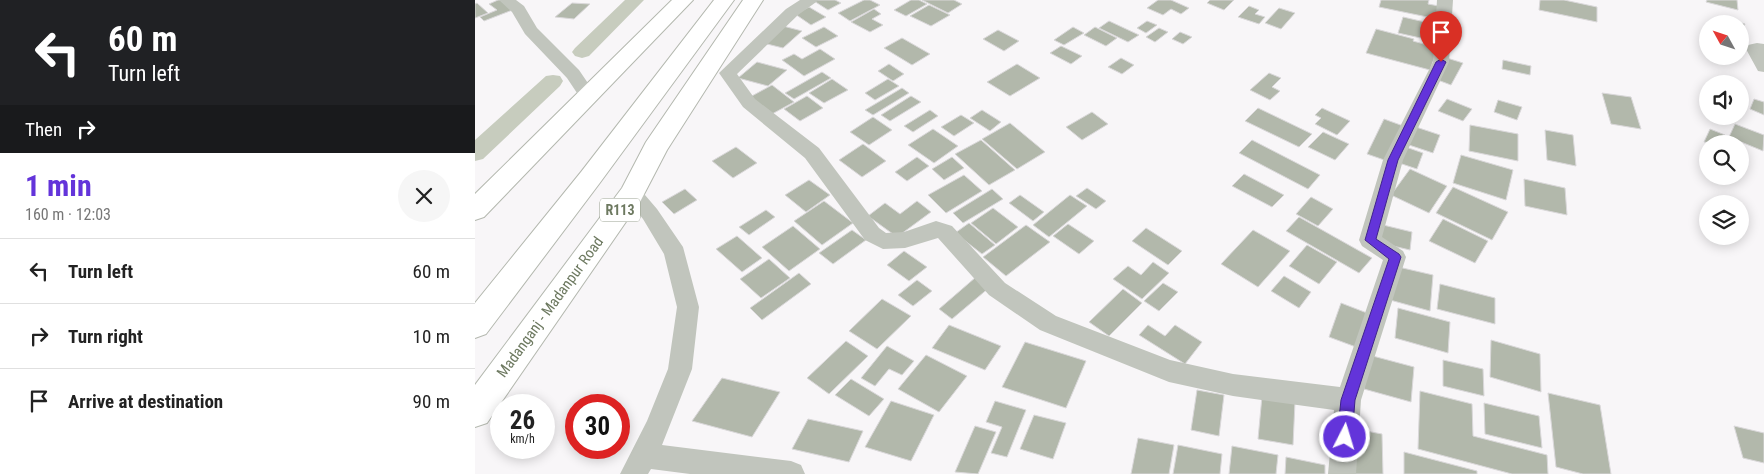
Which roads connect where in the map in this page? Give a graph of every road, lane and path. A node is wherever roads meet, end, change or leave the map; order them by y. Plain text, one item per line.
1 (507, 0) edge
2 (683, 0) edge
3 (724, 0) edge
4 (753, 0) edge
5 (811, 0) edge
6 (1445, 0) edge
7 (1764, 49) edge
8 (1764, 67) edge
9 (587, 96) junction
10 (632, 193) junction
11 (475, 210) edge
12 (475, 325) edge
13 (1348, 400) junction
14 (475, 412) edge
15 (639, 464) edge
16 (791, 474) edge
17 (1342, 474) edge

1 - 9 street
2 - 9 main road
3 - 12 main road, R113
4 - 10 main road, Madanganj - Madanpur Road / R113
5 - 13 street
6 - 13 street
7 - 8 street
9 - 11 main road
10 - 14 main road, Madanganj - Madanpur Road / R113
10 - 15 street
13 - 17 street
15 - 16 street

